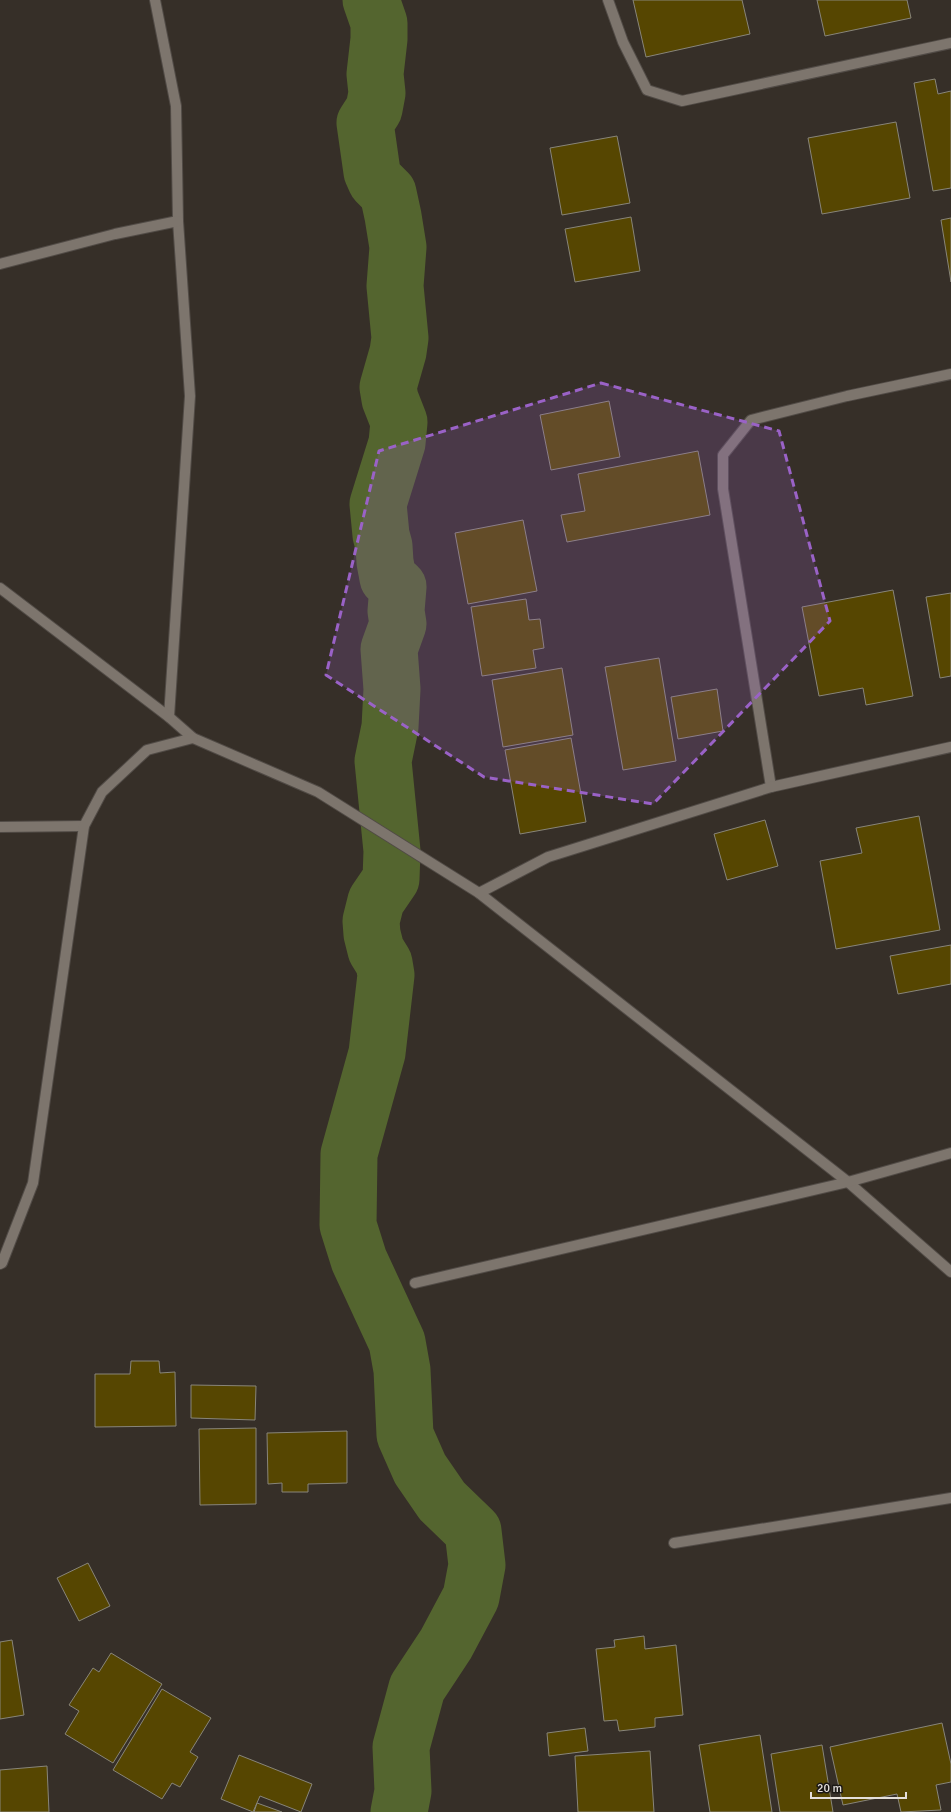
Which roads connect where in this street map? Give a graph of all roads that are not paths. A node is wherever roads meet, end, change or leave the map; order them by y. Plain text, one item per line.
1 (155, 0) edge
2 (608, 0) edge
3 (951, 43) edge
4 (178, 220) junction
5 (0, 264) edge
6 (951, 374) edge
7 (0, 588) edge
8 (169, 717) junction
9 (193, 738) junction
10 (951, 748) edge
11 (771, 787) junction
12 (84, 826) junction
13 (0, 827) edge
14 (479, 893) junction
15 (951, 1153) edge
16 (848, 1182) junction
17 (0, 1264) edge
18 (951, 1272) edge
19 (415, 1283) dead end
20 (951, 1498) edge
21 (674, 1543) dead end

1 - 4 street
2 - 3 street
4 - 5 street
4 - 8 street
6 - 11 street
7 - 8 street
8 - 9 street
9 - 12 street
9 - 14 street
10 - 11 street
11 - 14 street
12 - 13 street
12 - 17 street
14 - 16 street
15 - 16 street
16 - 18 street
16 - 19 street
20 - 21 street

